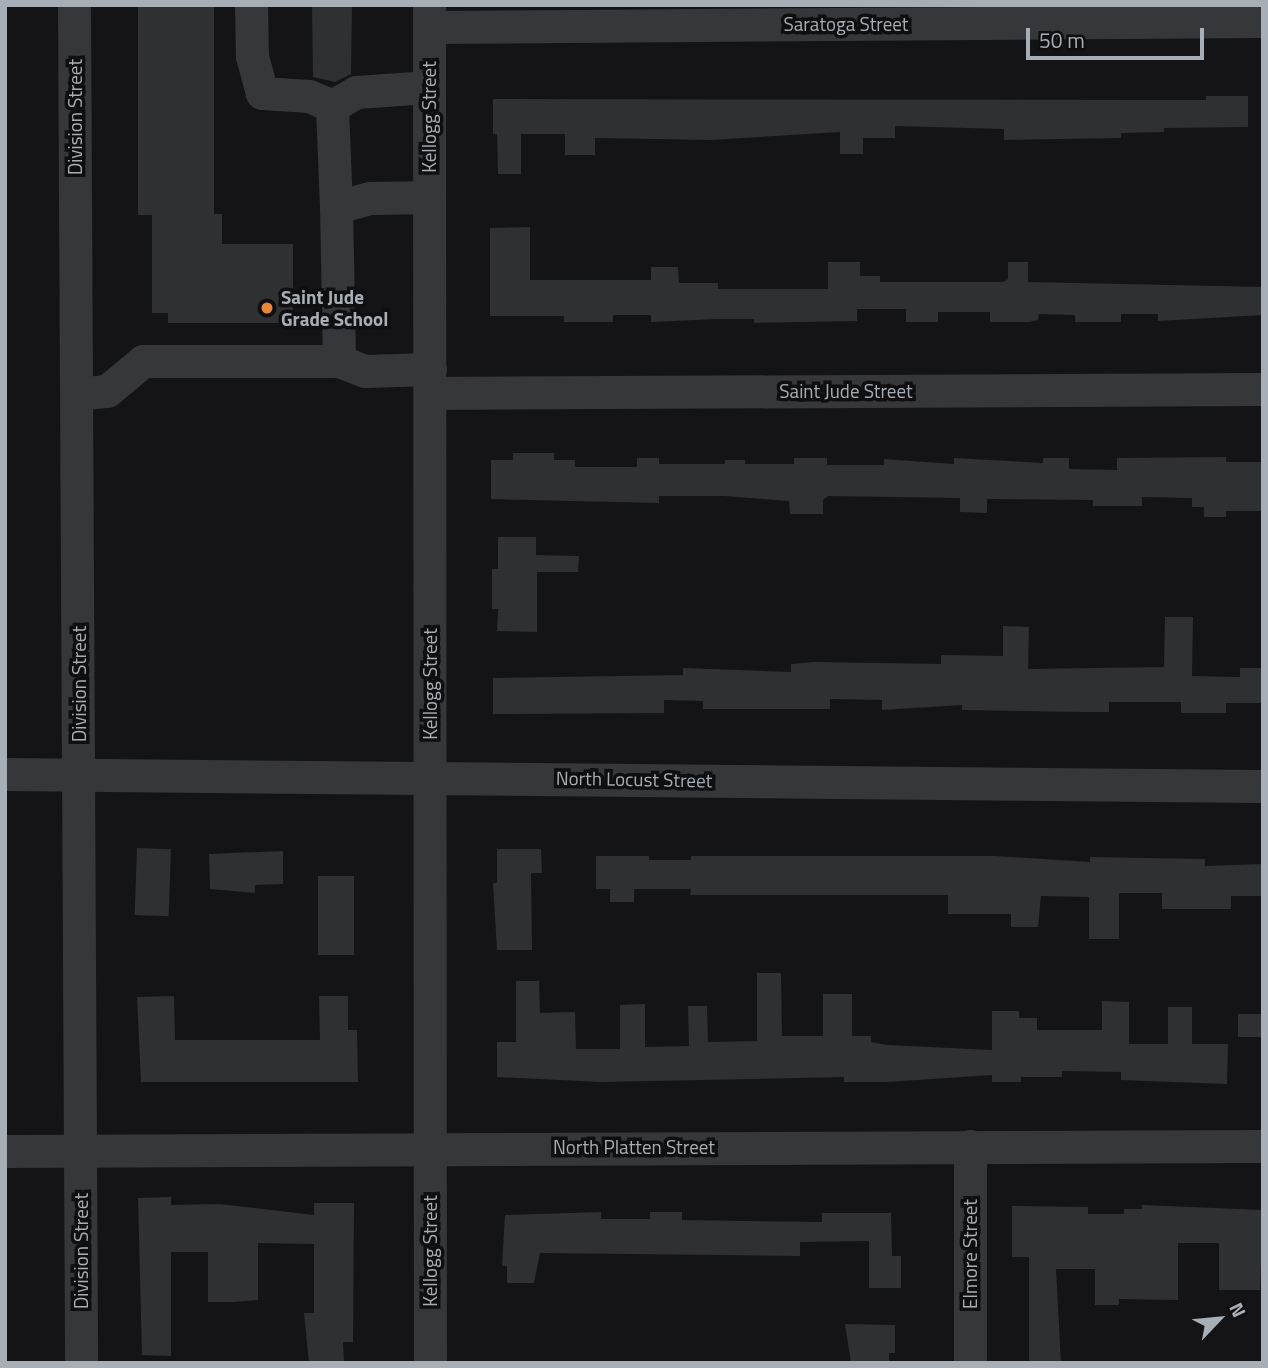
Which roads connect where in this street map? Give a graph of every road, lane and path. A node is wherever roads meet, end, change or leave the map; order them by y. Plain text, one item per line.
1 (74, 5) edge
2 (251, 5) edge
3 (429, 16) edge
4 (1263, 21) edge
5 (429, 88) junction
6 (332, 106) junction
7 (429, 197) junction
8 (336, 207) junction
9 (339, 361) junction
10 (430, 381) junction
11 (1263, 389) edge
12 (77, 394) junction
13 (79, 773) junction
14 (5, 774) edge
15 (430, 777) junction
16 (1263, 786) edge
17 (970, 1146) junction
18 (1263, 1146) edge
19 (430, 1148) junction
20 (5, 1151) edge
21 (82, 1151) junction
22 (81, 1363) edge
23 (430, 1363) edge
24 (970, 1363) edge

1 - 12 street, Division Street
2 - 6 street
3 - 4 street, Saratoga Street
3 - 5 street, Kellogg Street
5 - 6 street
5 - 7 street, Kellogg Street
6 - 8 street
7 - 8 street
7 - 10 street, Kellogg Street
8 - 9 street
9 - 10 street, Saint Jude Street
9 - 12 street, Saint Jude Street
10 - 11 street, Saint Jude Street
10 - 15 street, Kellogg Street
12 - 13 street, Division Street
13 - 14 street, North Locust Street
13 - 15 street, North Locust Street
13 - 21 street, Division Street
15 - 16 street, North Locust Street
15 - 19 street, Kellogg Street
17 - 18 street, North Platten Street
17 - 19 street, North Platten Street
17 - 24 street, Elmore Street
19 - 21 street, North Platten Street
19 - 23 street, Kellogg Street
20 - 21 street, North Platten Street
21 - 22 street, Division Street

